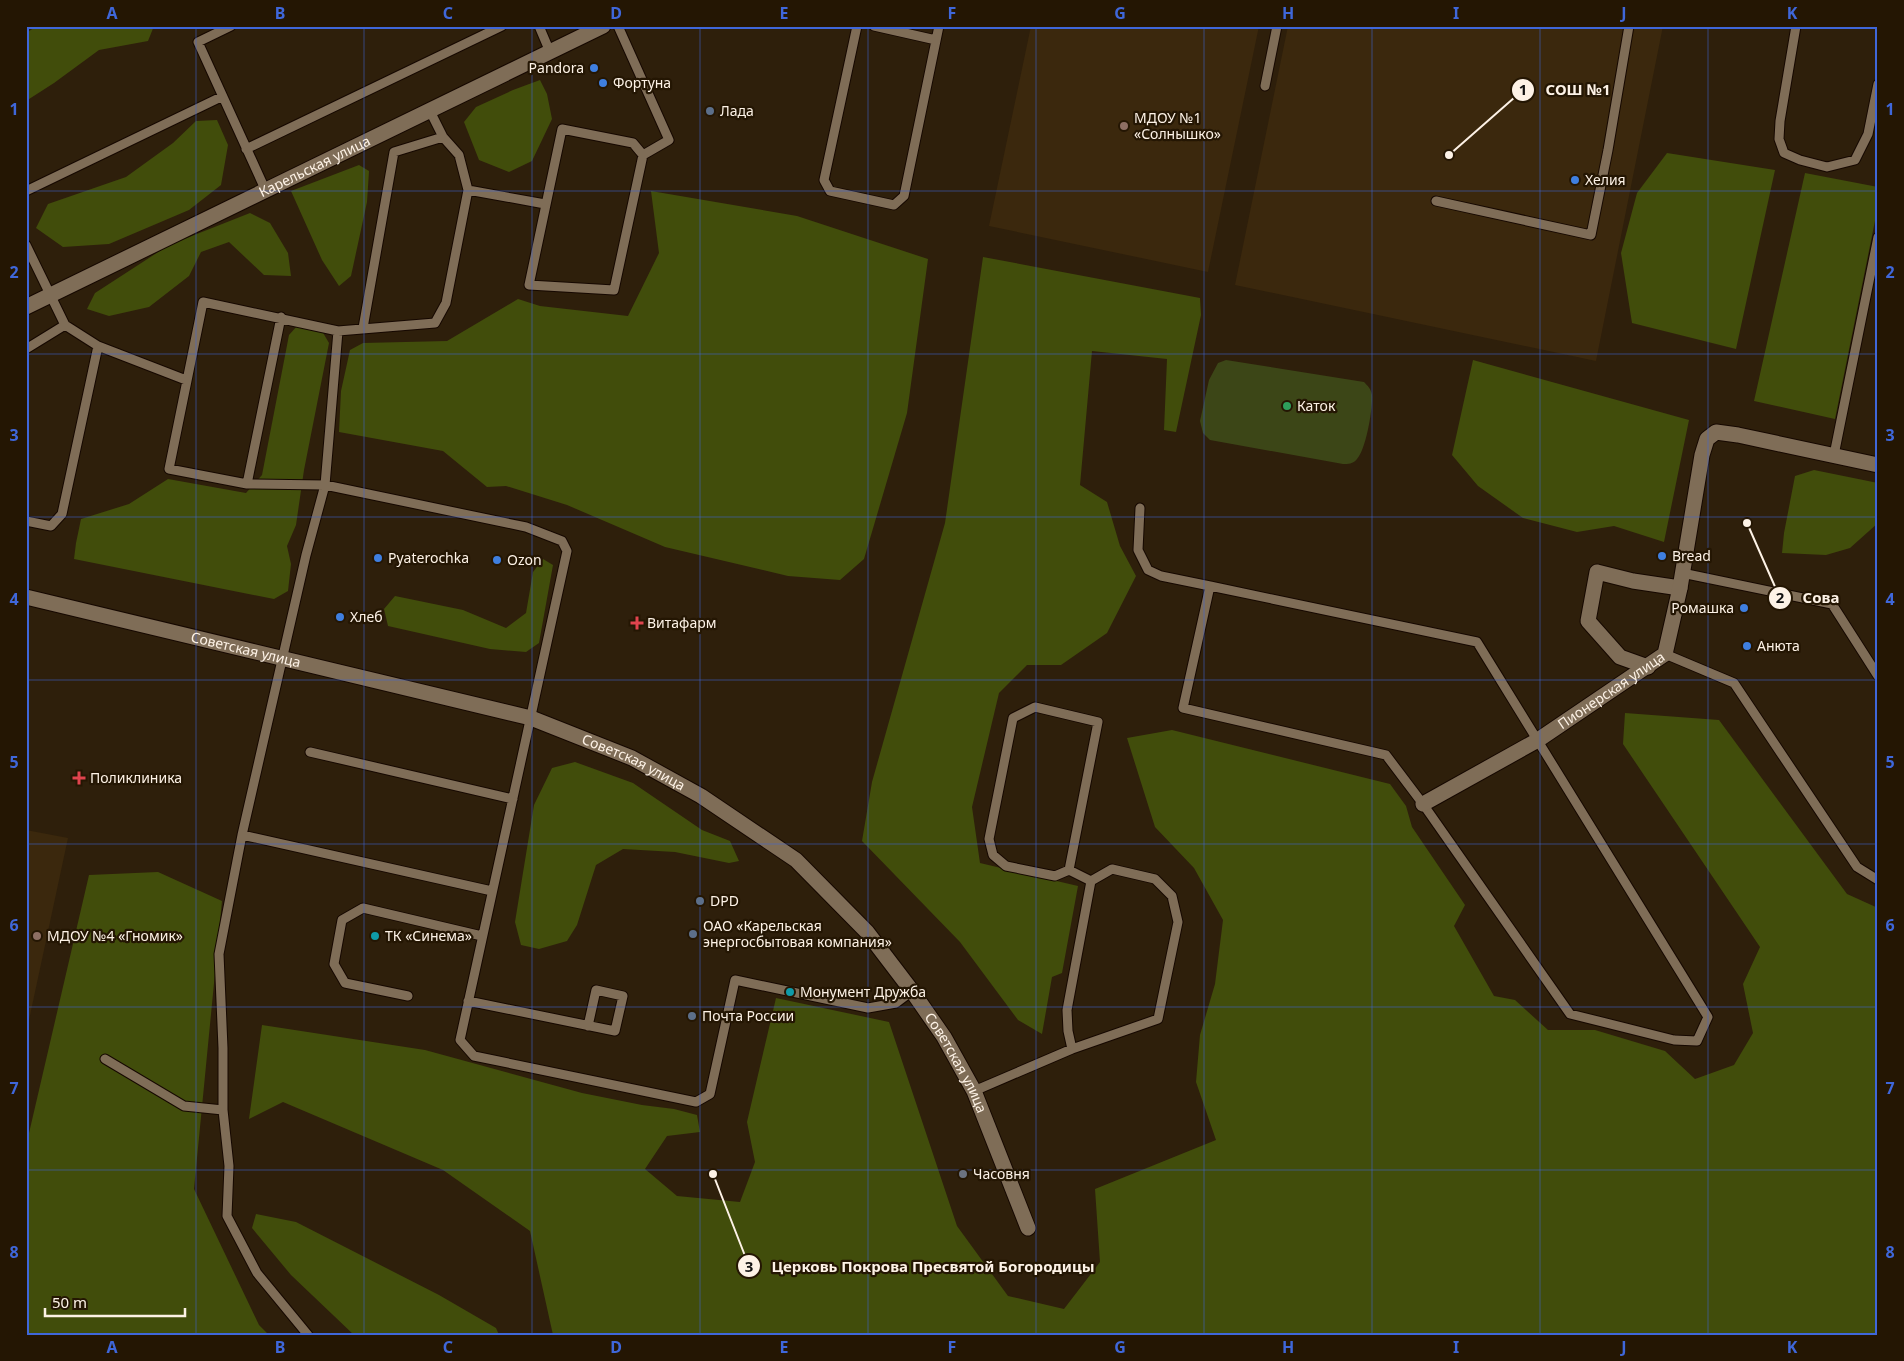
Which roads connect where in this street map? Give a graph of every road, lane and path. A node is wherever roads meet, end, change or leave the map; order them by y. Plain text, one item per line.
1 (231, 26) edge
2 (502, 26) edge
3 (539, 26) edge
4 (603, 26) edge
5 (618, 26) edge
6 (856, 26) edge
7 (874, 26) edge
8 (939, 26) edge
9 (1277, 26) edge
10 (1629, 26) edge
11 (1796, 26) edge
12 (936, 40) junction
13 (550, 52) junction
14 (1878, 84) edge
15 (1266, 86) dead end
16 (221, 97) junction
17 (430, 111) junction
18 (443, 137) junction
19 (246, 149) junction
20 (643, 155) junction
21 (265, 189) junction
22 (468, 190) junction
23 (26, 191) edge
24 (1436, 200) dead end
25 (545, 204) junction
26 (1878, 237) edge
27 (28, 251) edge
28 (50, 294) junction
29 (26, 307) edge
30 (281, 317) junction
31 (65, 325) junction
32 (363, 328) junction
33 (338, 331) junction
34 (98, 346) junction
35 (26, 349) edge
36 (186, 380) junction
37 (1834, 455) junction
38 (1878, 465) edge
39 (247, 484) junction
40 (325, 485) junction
41 (1140, 508) dead end
42 (26, 520) edge
43 (1682, 573) junction
44 (1210, 586) junction
45 (1680, 588) junction
46 (26, 598) edge
47 (1665, 654) junction
48 (282, 658) junction
49 (1648, 667) junction
50 (1878, 676) edge
51 (531, 718) junction
52 (1538, 740) junction
53 (310, 752) dead end
54 (513, 799) junction
55 (1423, 804) junction
56 (242, 835) junction
57 (1069, 870) junction
58 (1878, 880) edge
59 (1091, 881) junction
60 (492, 892) junction
61 (482, 936) junction
62 (912, 991) junction
63 (408, 996) dead end
64 (468, 1001) junction
65 (588, 1026) junction
66 (1072, 1049) junction
67 (105, 1059) dead end
68 (974, 1091) junction
69 (223, 1110) junction
70 (1028, 1228) dead end
71 (308, 1335) edge

1 - 16 lane
2 - 19 lane
3 - 13 lane
4 - 13 street, Карельская улица
5 - 20 lane
6 - 12 lane
7 - 12 lane
8 - 12 lane
9 - 15 lane
10 - 24 lane
11 - 14 lane
13 - 17 street, Карельская улица
16 - 19 lane
16 - 23 lane
17 - 18 lane
17 - 21 street, Карельская улица
18 - 22 lane
18 - 32 lane
19 - 21 lane
20 - 25 lane
20 - 25 lane
21 - 28 street, Карельская улица
22 - 25 lane
22 - 32 lane
26 - 37 lane
27 - 28 lane
28 - 29 street, Карельская улица
28 - 31 lane
30 - 33 lane
30 - 36 lane
30 - 39 lane
31 - 34 lane
31 - 35 lane
32 - 33 lane
33 - 40 lane
34 - 36 lane
34 - 42 lane
36 - 39 lane
37 - 38 street, Пионерская улица
37 - 43 street, Пионерская улица
39 - 40 lane
40 - 48 lane
40 - 51 lane
41 - 44 lane
43 - 45 street, Пионерская улица
43 - 50 lane
44 - 52 lane
44 - 55 lane
45 - 47 street, Пионерская улица
45 - 49 street
46 - 48 street, Советская улица
47 - 49 street, Пионерская улица
47 - 58 lane
48 - 51 street, Советская улица
48 - 56 lane
49 - 52 street, Пионерская улица
51 - 54 lane
51 - 62 street, Советская улица
52 - 55 street, Пионерская улица
52 - 55 lane
53 - 54 lane
54 - 60 lane
56 - 60 lane
56 - 69 lane
57 - 57 lane
57 - 59 lane
59 - 66 lane
59 - 66 lane
60 - 61 lane
61 - 63 lane
61 - 64 lane
62 - 64 lane
62 - 68 street, Советская улица
64 - 65 lane
65 - 65 lane
66 - 68 lane
67 - 69 lane
68 - 70 street, Советская улица
69 - 71 lane

